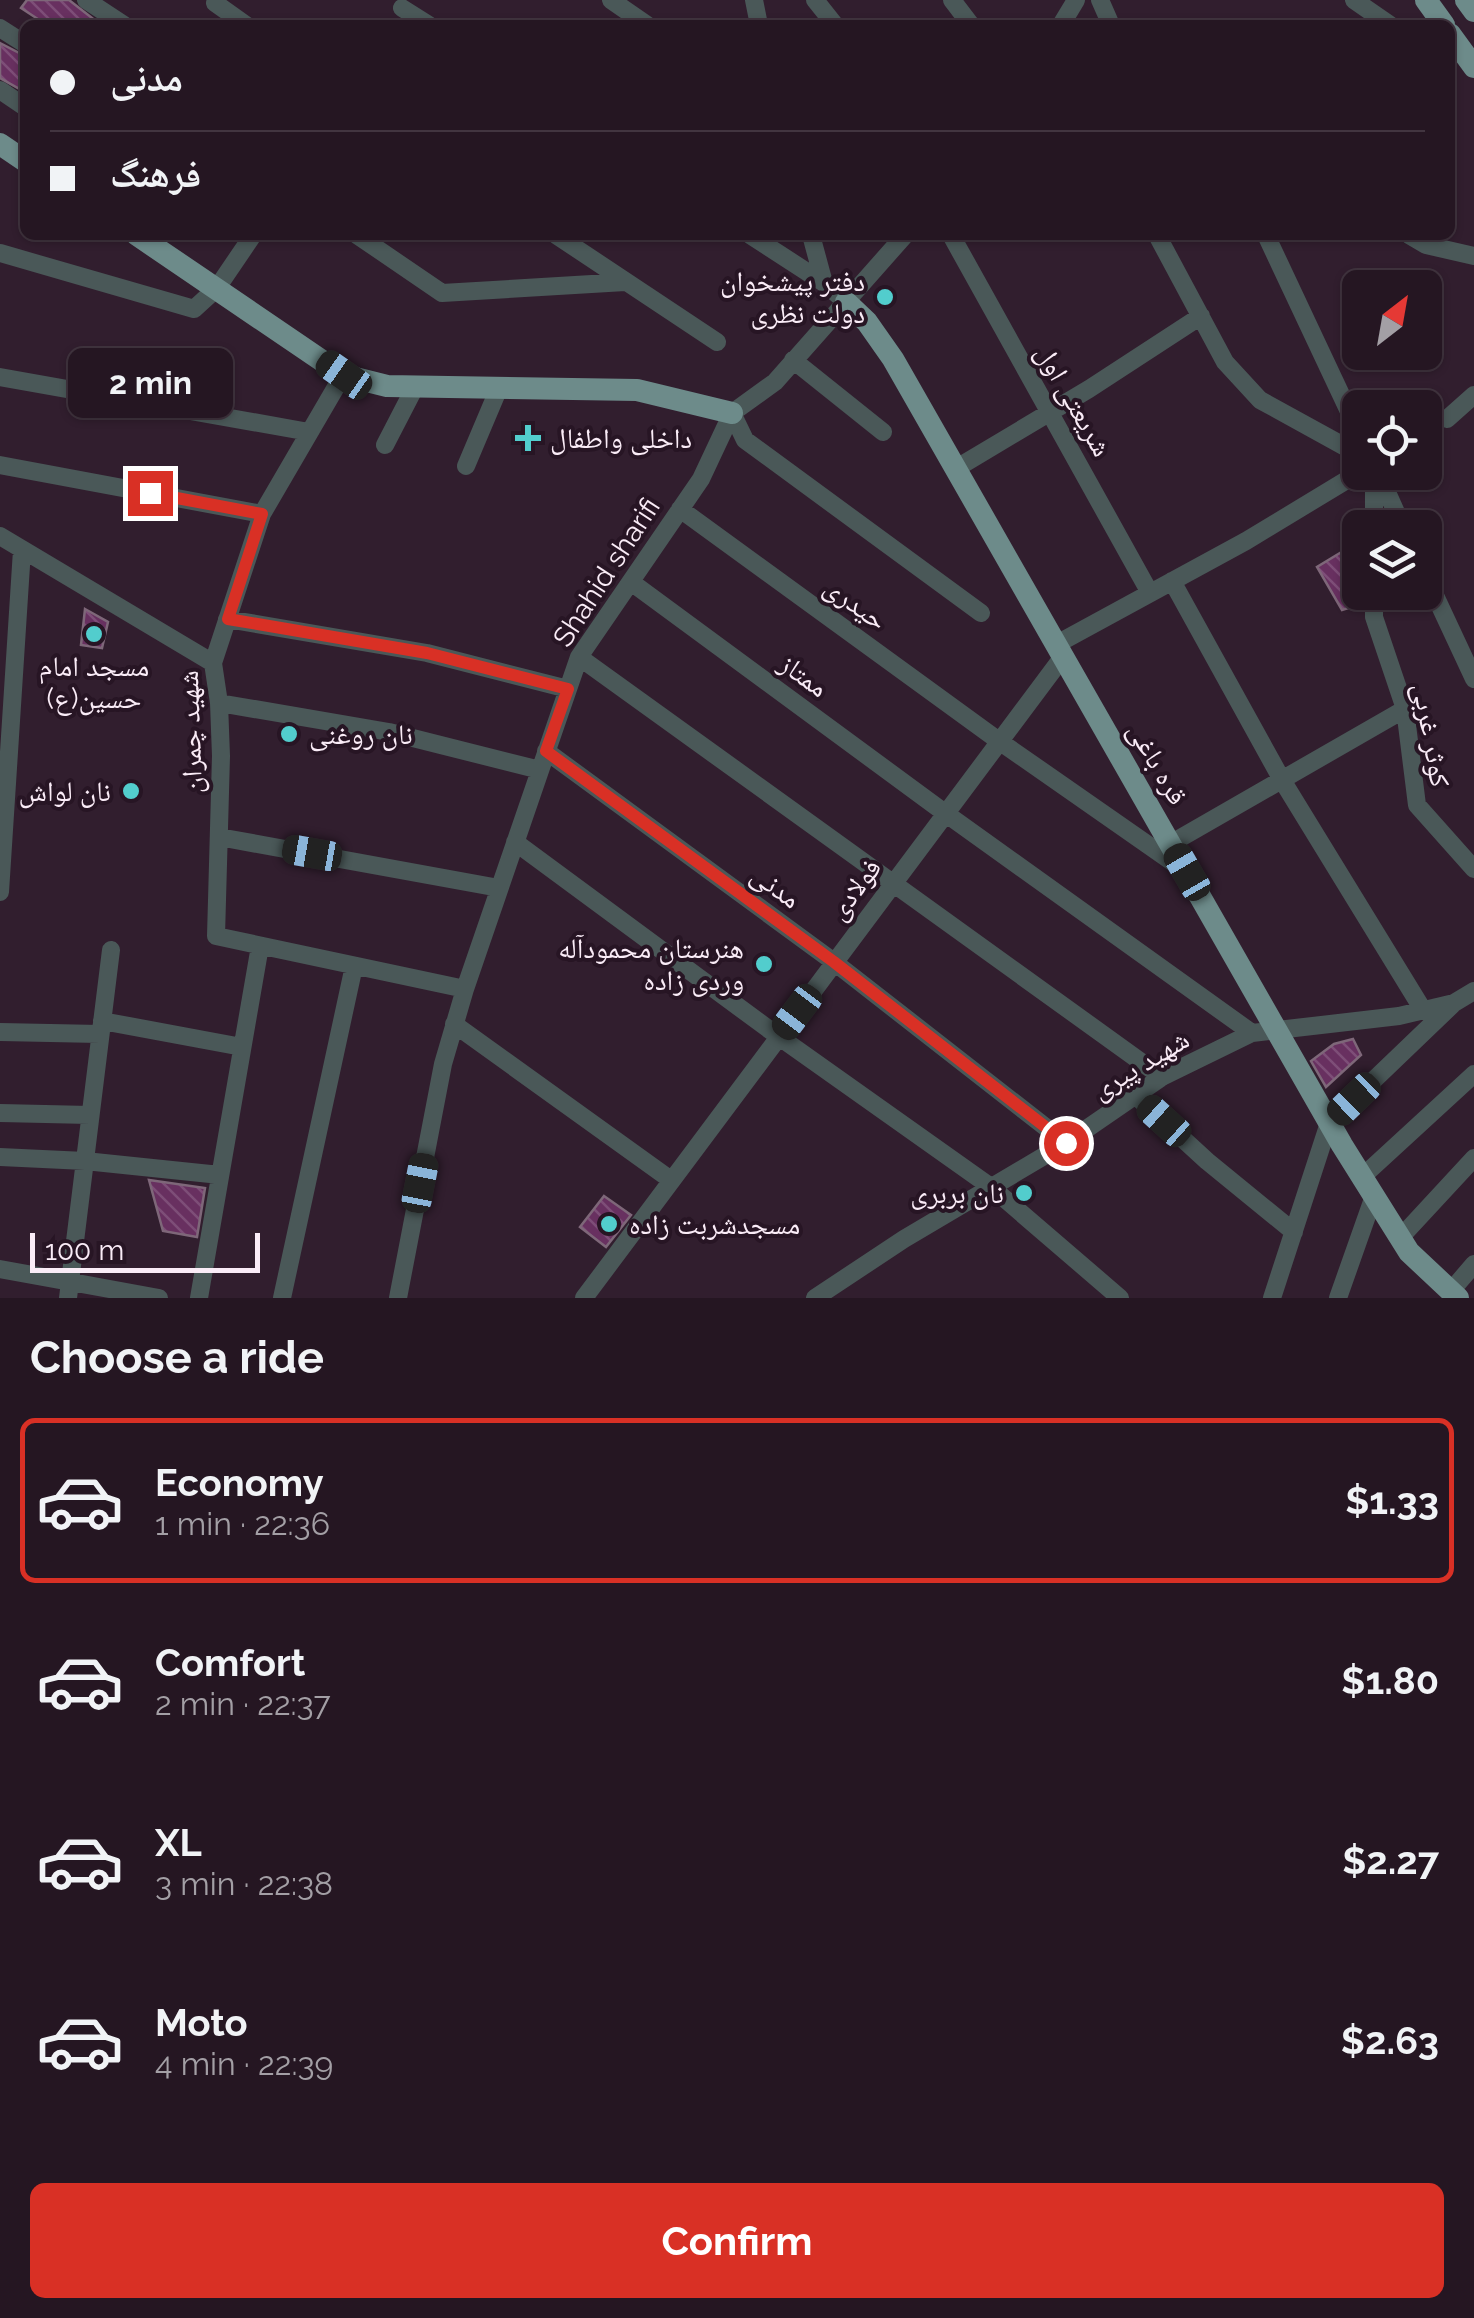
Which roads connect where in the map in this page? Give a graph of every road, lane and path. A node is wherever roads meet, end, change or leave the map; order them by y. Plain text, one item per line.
1 (86, 0) edge
2 (610, 0) edge
3 (815, 0) edge
4 (952, 0) edge
5 (1354, 0) edge
6 (1466, 0) edge
7 (215, 4) dead end
8 (1474, 11) edge
9 (116, 20) edge
10 (239, 20) edge
11 (640, 20) edge
12 (831, 20) edge
13 (967, 20) edge
14 (1383, 20) edge
15 (1455, 41) edge
16 (1474, 67) edge
17 (145, 240) edge
18 (249, 240) edge
19 (364, 240) edge
20 (563, 240) edge
21 (758, 240) edge
22 (812, 240) edge
23 (901, 240) edge
24 (954, 240) edge
25 (1160, 240) edge
26 (1268, 240) edge
27 (1418, 240) edge
28 (0, 253) edge
29 (1474, 256) edge
30 (626, 282) junction
31 (824, 283) junction
32 (217, 288) junction
33 (846, 302) junction
34 (1201, 316) junction
35 (717, 342) dead end
36 (793, 360) junction
37 (344, 375) junction
38 (0, 377) edge
39 (416, 387) junction
40 (499, 388) junction
41 (1474, 394) edge
42 (1342, 397) edge
43 (1050, 410) junction
44 (732, 413) junction
45 (1448, 419) dead end
46 (309, 432) junction
47 (883, 432) dead end
48 (385, 445) dead end
49 (1342, 445) edge
50 (0, 466) edge
51 (466, 466) dead end
52 (956, 470) junction
53 (1342, 482) edge
54 (680, 509) junction
55 (262, 514) junction
56 (0, 536) edge
57 (22, 550) junction
58 (1172, 581) junction
59 (630, 582) junction
60 (1150, 593) junction
61 (1374, 610) edge
62 (1442, 610) edge
63 (981, 613) dead end
64 (228, 619) junction
65 (1058, 652) junction
66 (579, 657) junction
67 (213, 662) junction
68 (1474, 678) edge
69 (568, 689) junction
70 (219, 703) junction
71 (1405, 710) junction
72 (1000, 742) junction
73 (546, 751) junction
74 (540, 770) junction
75 (1282, 780) junction
76 (945, 813) junction
77 (219, 837) junction
78 (515, 842) junction
79 (1170, 844) junction
80 (1474, 869) edge
81 (1187, 872) junction
82 (894, 882) junction
83 (499, 888) junction
84 (0, 892) edge
85 (260, 946) junction
86 (111, 950) dead end
87 (834, 962) junction
88 (354, 966) junction
89 (465, 989) junction
90 (1474, 990) edge
91 (1454, 1003) junction
92 (1424, 1010) junction
93 (454, 1024) junction
94 (101, 1028) junction
95 (1279, 1031) junction
96 (0, 1032) edge
97 (1252, 1033) junction
98 (778, 1036) junction
99 (242, 1047) junction
100 (1474, 1074) edge
101 (1162, 1077) junction
102 (1135, 1095) junction
103 (0, 1114) edge
104 (90, 1115) junction
105 (1330, 1123) junction
106 (1066, 1143) junction
107 (0, 1157) edge
108 (1474, 1158) edge
109 (85, 1161) junction
110 (220, 1174) junction
111 (671, 1180) junction
112 (1368, 1186) junction
113 (992, 1187) junction
114 (1294, 1232) junction
115 (1400, 1238) junction
116 (1474, 1264) edge
117 (0, 1269) edge
118 (69, 1290) edge
119 (1455, 1295) edge
120 (159, 1298) edge
121 (198, 1298) edge
122 (282, 1298) edge
123 (398, 1298) edge
124 (584, 1298) edge
125 (815, 1298) edge
126 (1120, 1298) edge
127 (1272, 1298) edge
128 (1338, 1298) edge

1 - 9 street
2 - 11 street
3 - 12 street
4 - 13 street
5 - 14 street
6 - 8 main road
7 - 10 street
15 - 16 main road
17 - 32 main road
18 - 32 street
19 - 30 street
20 - 30 street
21 - 31 street
22 - 31 street
23 - 33 street, Shahid sharifi
24 - 43 street, شریعتی اول
25 - 34 street
26 - 42 street
27 - 29 street
28 - 32 street
30 - 35 street
31 - 33 street
32 - 37 main road
33 - 36 street, Shahid sharifi
33 - 52 main road, قره باغی
34 - 43 street
34 - 49 street
36 - 44 street, Shahid sharifi
36 - 47 street
37 - 39 main road
37 - 46 street, شهید چمران
38 - 46 street
39 - 40 main road
39 - 48 street
40 - 44 main road
40 - 51 street
41 - 45 street
43 - 52 street
43 - 60 street, شریعتی اول
44 - 54 street, Shahid sharifi
44 - 63 street
46 - 55 street, شهید چمران
50 - 55 street
52 - 65 main road, قره باغی
53 - 58 street
54 - 59 street, Shahid sharifi
54 - 72 street, حیدری
55 - 64 street, شهید چمران
56 - 57 street
57 - 67 street
57 - 84 street
58 - 60 street
58 - 75 street
59 - 66 street, Shahid sharifi
59 - 76 street, ممتاز
60 - 65 street
61 - 71 street, کوثر غربی
62 - 68 street
64 - 67 street, شهید چمران
64 - 69 street
65 - 72 street, فولادی
65 - 79 main road, قره باغی
66 - 69 street, Shahid sharifi
66 - 82 street
67 - 70 street, شهید چمران
69 - 73 street, Shahid sharifi
70 - 74 street
70 - 77 street, شهید چمران
71 - 75 street
71 - 80 street, کوثر غربی
72 - 76 street, فولادی
72 - 81 street, حیدری
73 - 74 street, Shahid sharifi
73 - 87 street, مدنی
74 - 78 street, Shahid sharifi
75 - 79 street
75 - 92 street
76 - 82 street, فولادی
76 - 97 street, ممتاز
77 - 83 street
77 - 85 street, شهید چمران
78 - 83 street, Shahid sharifi
78 - 98 street
79 - 81 main road, قره باغی
81 - 95 main road, قره باغی
82 - 87 street, فولادی
82 - 101 street
83 - 89 street, Shahid sharifi
85 - 88 street
85 - 99 street
86 - 94 street
87 - 98 street, فولادی
87 - 106 street, مدنی
88 - 89 street
88 - 122 street
89 - 93 street, Shahid sharifi
90 - 91 street, شهید پیری
91 - 92 street, شهید پیری
91 - 105 street
92 - 95 street, شهید پیری
93 - 111 street
93 - 123 street, Shahid sharifi
94 - 96 street
94 - 99 street
94 - 104 street
95 - 97 street, شهید پیری
95 - 105 main road, قره باغی
97 - 101 street, شهید پیری
98 - 111 street, فولادی
98 - 113 street
99 - 110 street
100 - 112 street
101 - 102 street, شهید پیری
102 - 106 street, شهید پیری
102 - 114 street
103 - 104 street
104 - 109 street
105 - 112 main road, قره باغی
105 - 114 street
106 - 113 street, شهید پیری
107 - 109 street
108 - 115 street
109 - 110 street
109 - 118 street
110 - 121 street
111 - 124 street, فولادی
112 - 115 main road, قره باغی
112 - 128 street
113 - 125 street, شهید پیری
113 - 126 street
114 - 127 street
115 - 119 main road, قره باغی
116 - 119 street
117 - 118 street
118 - 120 street

